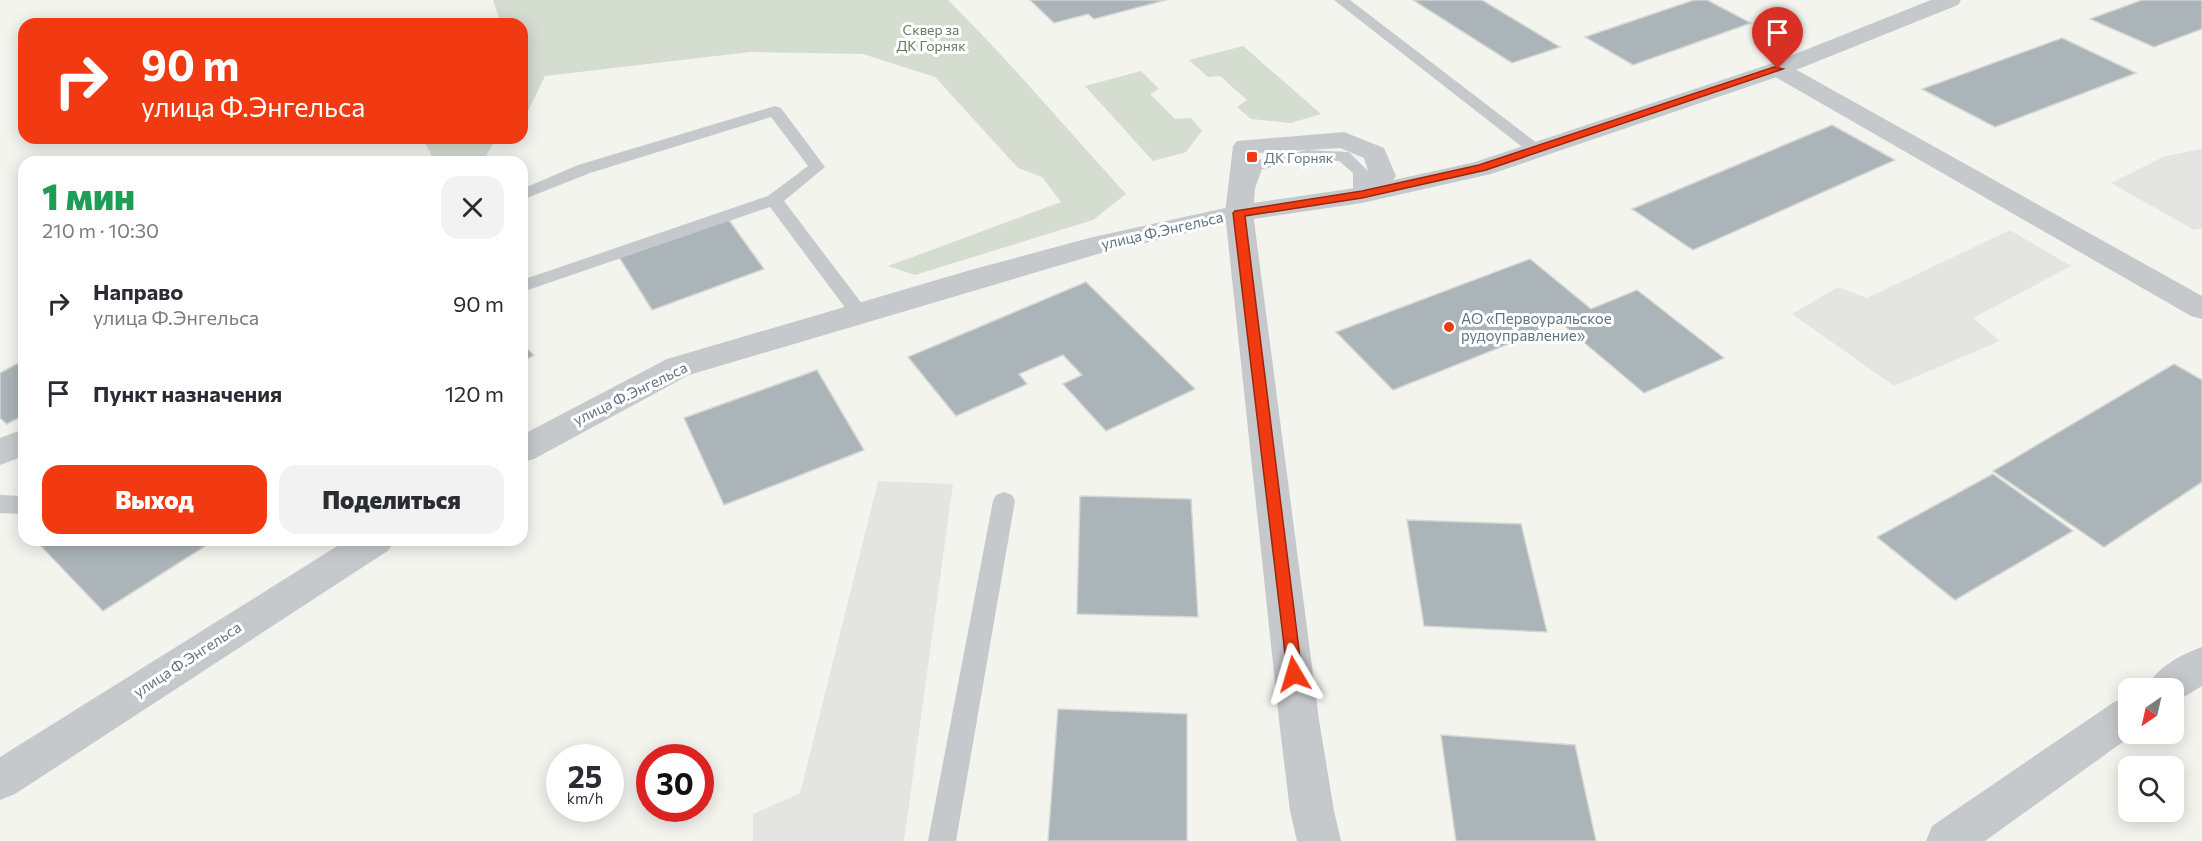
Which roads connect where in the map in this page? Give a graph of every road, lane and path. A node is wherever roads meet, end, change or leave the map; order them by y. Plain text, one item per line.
1 (1341, 0) edge
2 (1950, 0) edge
3 (1778, 69) junction
4 (1536, 150) junction
5 (528, 192) edge
6 (1362, 195) junction
7 (774, 200) junction
8 (1239, 213) junction
9 (528, 284) edge
10 (2202, 309) edge
11 (859, 313) junction
12 (18, 444) edge
13 (528, 446) edge
14 (0, 453) edge
15 (1004, 501) dead end
16 (0, 504) edge
17 (18, 505) edge
18 (367, 546) edge
19 (2202, 664) edge
20 (2182, 678) edge
21 (2118, 722) edge
22 (0, 780) edge
23 (942, 841) edge
24 (1320, 841) edge
25 (1948, 841) edge

1 - 4 lane
2 - 3 street, улица Ф.Энгельса
3 - 4 street, улица Ф.Энгельса
3 - 10 street
4 - 6 street, улица Ф.Энгельса
5 - 7 lane
6 - 8 street, улица Ф.Энгельса
6 - 8 street
7 - 9 lane
7 - 11 lane
8 - 11 street, улица Ф.Энгельса
8 - 24 street
11 - 13 street, улица Ф.Энгельса
12 - 14 street
15 - 23 lane
16 - 17 lane
18 - 22 street, улица Ф.Энгельса
19 - 20 street
21 - 25 street

